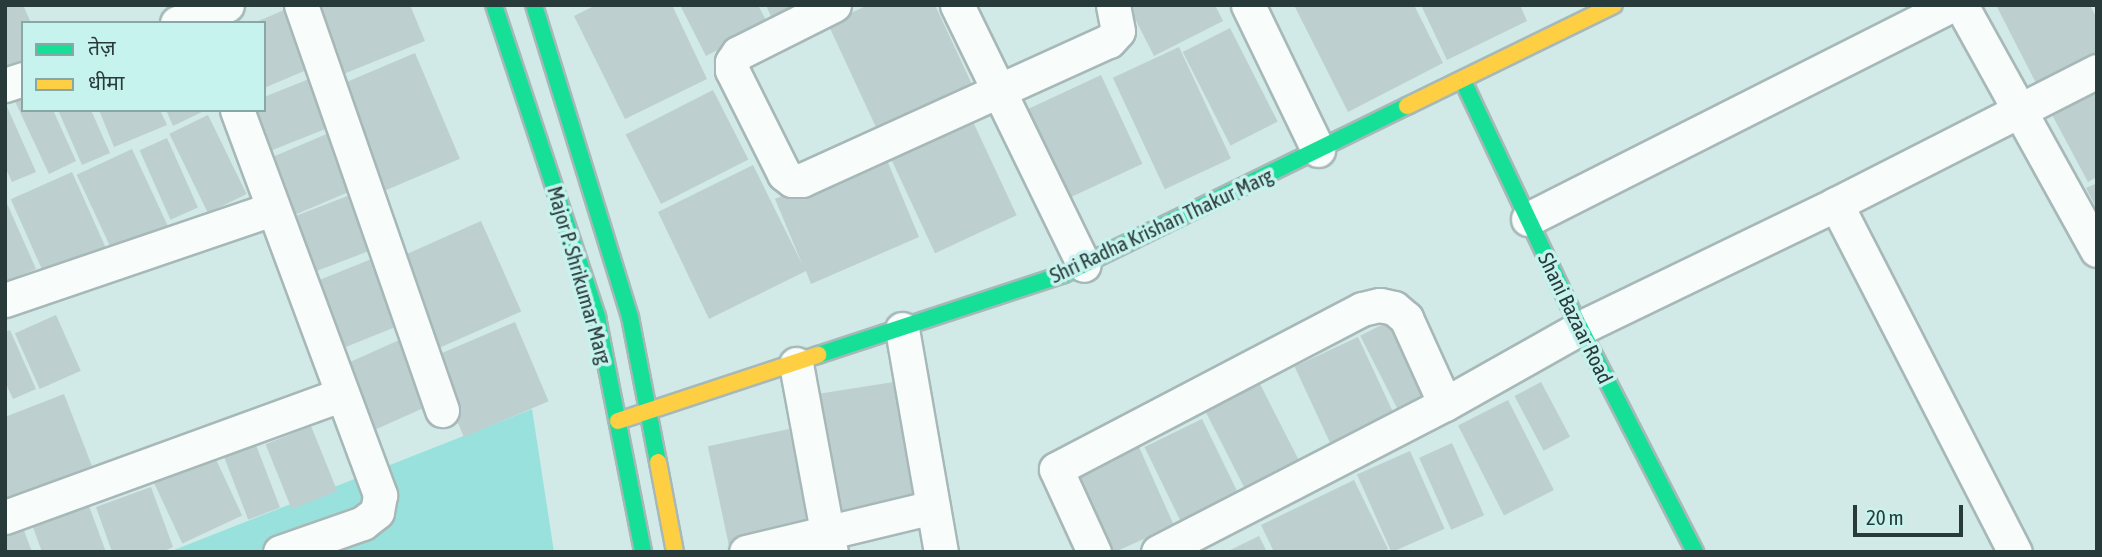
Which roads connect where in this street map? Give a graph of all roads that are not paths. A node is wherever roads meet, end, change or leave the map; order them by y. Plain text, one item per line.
1 (302, 5) edge
2 (494, 5) edge
3 (534, 5) edge
4 (834, 5) edge
5 (957, 5) edge
6 (1113, 5) edge
7 (1248, 5) edge
8 (1614, 5) edge
9 (1951, 5) edge
10 (1961, 5) edge
11 (2097, 71) edge
12 (1464, 81) junction
13 (998, 90) junction
14 (2018, 110) junction
15 (238, 112) edge
16 (1318, 150) junction
17 (1836, 204) junction
18 (273, 209) junction
19 (1528, 219) junction
20 (2097, 250) edge
21 (1084, 265) junction
22 (5, 300) edge
23 (902, 328) junction
24 (1580, 328) junction
25 (796, 364) junction
26 (341, 395) junction
27 (1445, 404) junction
28 (442, 411) dead end
29 (649, 414) junction
30 (618, 421) junction
31 (933, 507) junction
32 (5, 517) edge
33 (829, 542) edge
34 (280, 552) edge
35 (643, 552) edge
36 (675, 552) edge
37 (746, 552) edge
38 (941, 552) edge
39 (1094, 552) edge
40 (1158, 552) edge
41 (1695, 552) edge
42 (2015, 552) edge

1 - 28 street
2 - 30 street, Major P. Shrikumar Marg
3 - 29 street, Major P. Shrikumar Marg
4 - 13 street
5 - 13 street
6 - 13 street
7 - 16 street
8 - 12 street, Shri Radha Krishan Thakur Marg
9 - 19 street
10 - 14 street
11 - 14 street
12 - 16 street, Shri Radha Krishan Thakur Marg
12 - 19 street, Shani Bazaar Road
13 - 21 street
14 - 17 street
14 - 20 street
15 - 18 street
16 - 21 street, Shri Radha Krishan Thakur Marg
17 - 24 street
17 - 42 street
18 - 22 street
18 - 26 street
19 - 24 street, Shani Bazaar Road
21 - 23 street, Shri Radha Krishan Thakur Marg
23 - 25 street, Shri Radha Krishan Thakur Marg
23 - 31 street
24 - 27 street
24 - 41 street, Shani Bazaar Road
25 - 29 street, Shri Radha Krishan Thakur Marg
25 - 33 street
26 - 32 street
26 - 34 street
27 - 39 street
27 - 40 street
29 - 30 street, Shri Radha Krishan Thakur Marg
29 - 36 street, Major P. Shrikumar Marg
30 - 35 street, Major P. Shrikumar Marg
31 - 33 street
31 - 38 street
33 - 37 street

